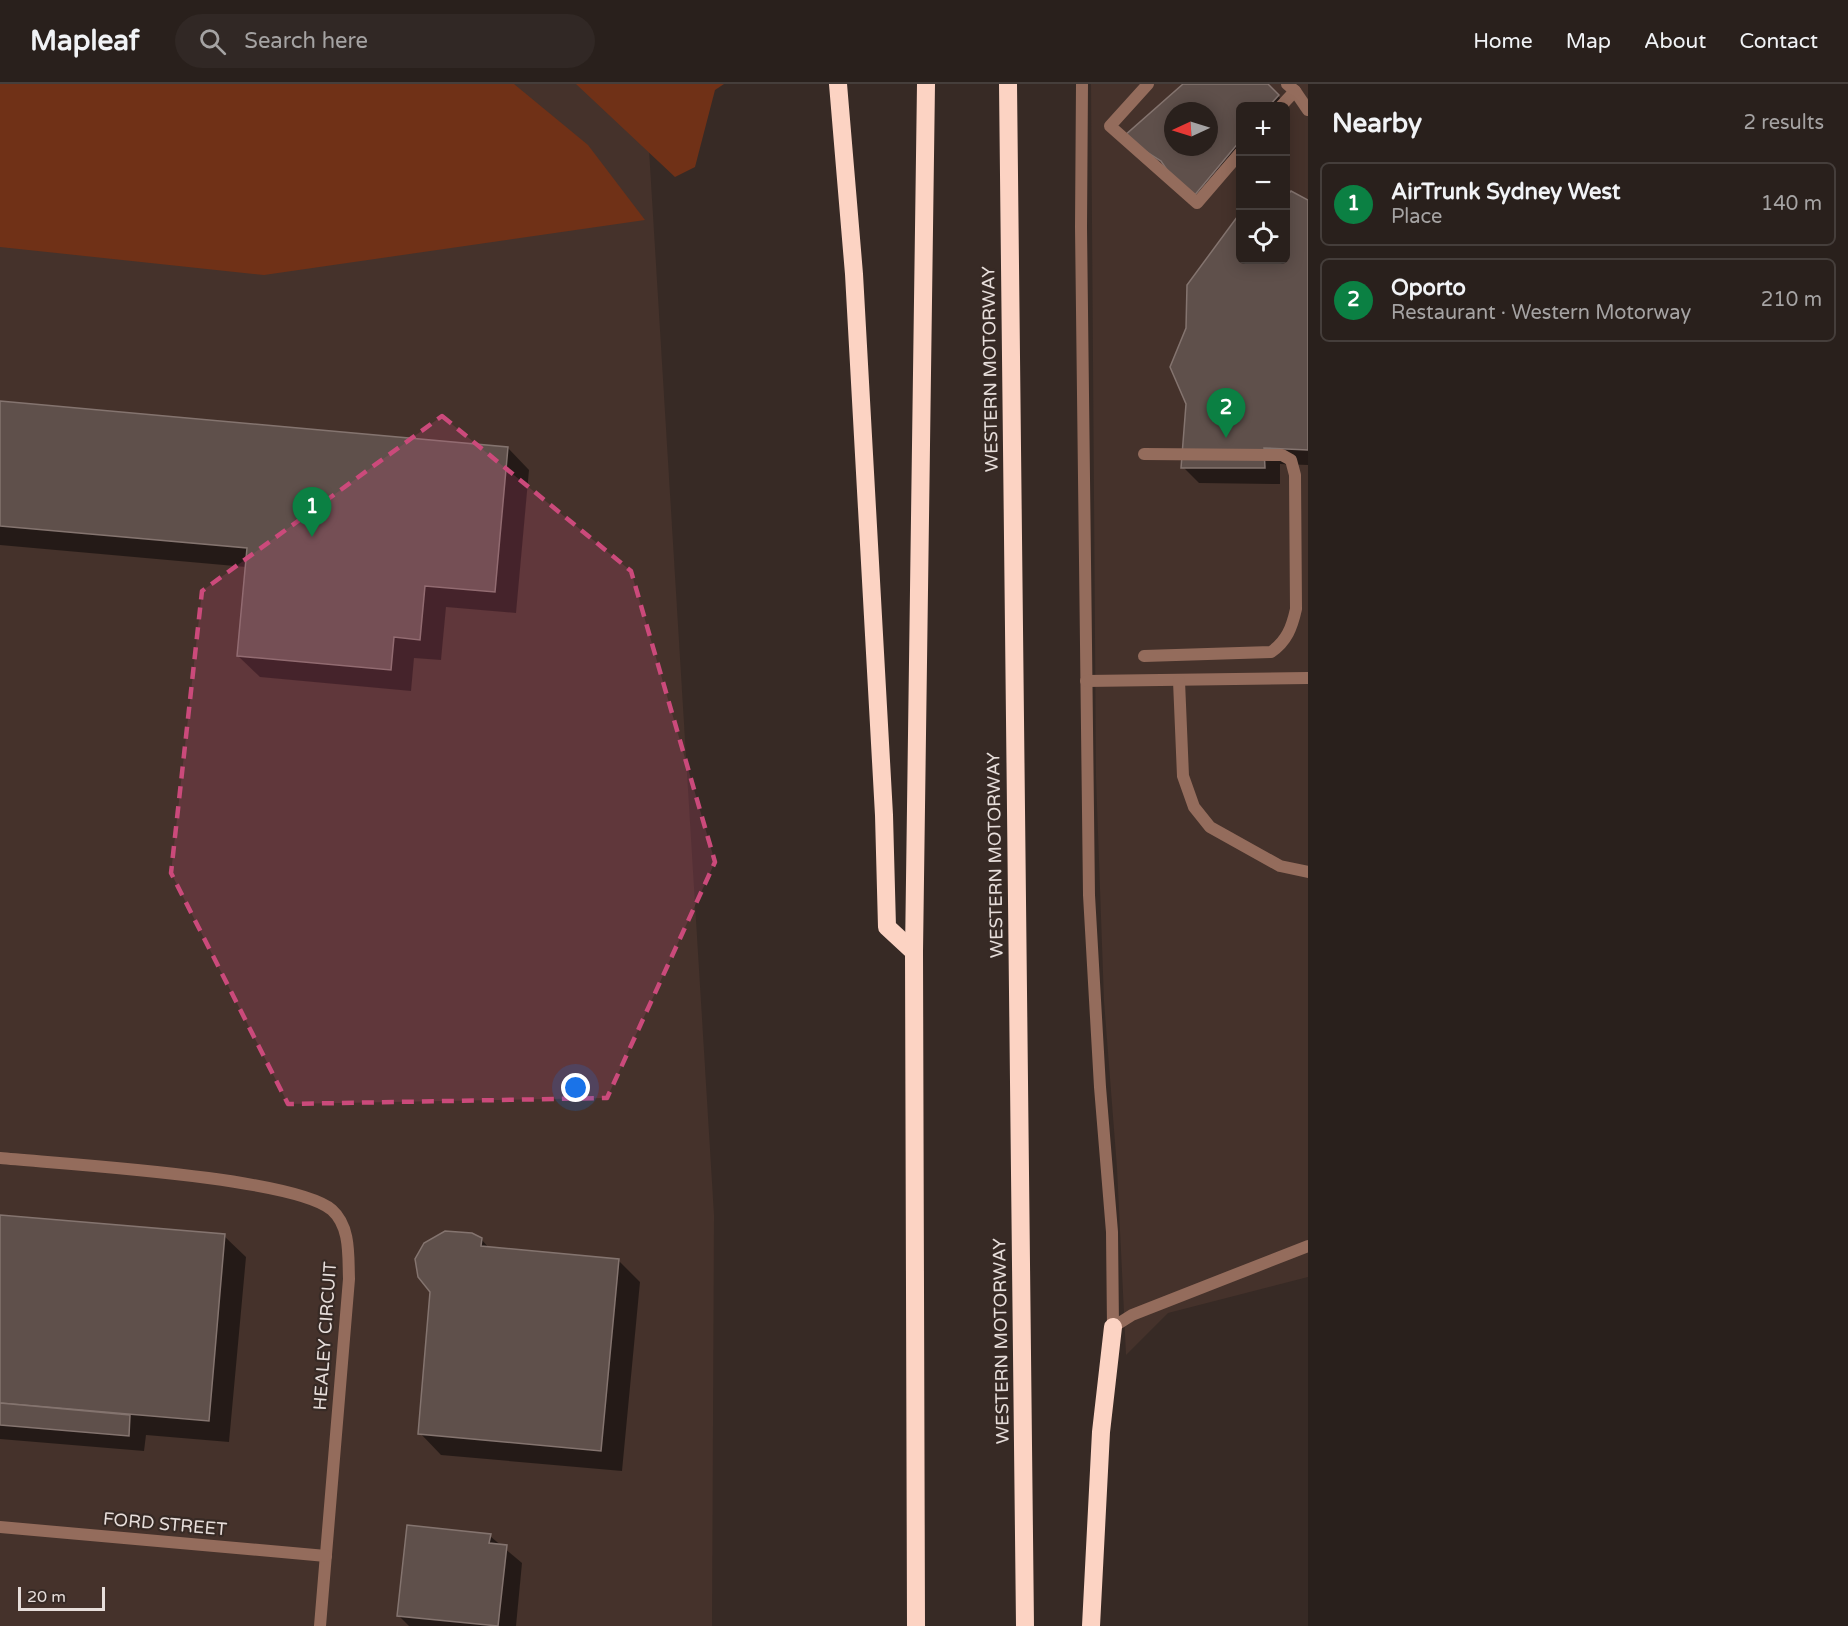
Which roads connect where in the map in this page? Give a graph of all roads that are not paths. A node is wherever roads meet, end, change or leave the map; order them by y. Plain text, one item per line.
1 (838, 84) edge
2 (926, 84) edge
3 (1008, 84) edge
4 (1082, 84) edge
5 (1148, 84) edge
6 (1291, 87) edge
7 (1283, 102) edge
8 (1308, 110) edge
9 (1237, 156) edge
10 (1144, 454) dead end
11 (1144, 656) dead end
12 (1308, 678) edge
13 (1086, 681) junction
14 (1179, 681) junction
15 (1308, 872) edge
16 (914, 952) junction
17 (0, 1158) edge
18 (1308, 1246) edge
19 (1113, 1327) junction
20 (0, 1527) edge
21 (326, 1556) junction
22 (320, 1626) edge
23 (916, 1626) edge
24 (1025, 1626) edge
25 (1091, 1626) edge

1 - 16 highway
2 - 16 highway
3 - 24 highway, WESTERN MOTORWAY
4 - 13 street
5 - 9 street
6 - 7 street
6 - 8 street
10 - 11 street
12 - 14 street
13 - 14 street
13 - 19 street
14 - 15 street
16 - 23 highway
17 - 21 street, HEALEY CIRCUIT
18 - 19 street
19 - 25 highway
20 - 21 street, FORD STREET
21 - 22 street, HEALEY CIRCUIT

